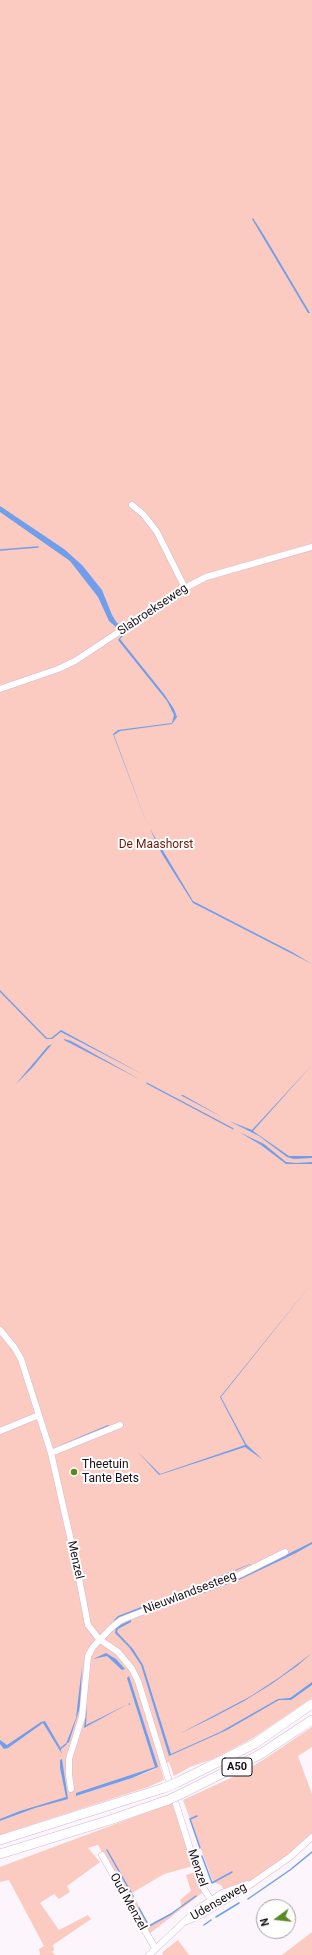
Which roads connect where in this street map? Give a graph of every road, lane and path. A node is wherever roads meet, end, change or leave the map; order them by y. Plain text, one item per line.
1 (132, 504) dead end
2 (312, 547) edge
3 (185, 588) junction
4 (0, 689) edge
5 (0, 1330) edge
6 (39, 1415) junction
7 (120, 1425) dead end
8 (0, 1431) edge
9 (51, 1453) junction
10 (285, 1552) dead end
11 (99, 1639) junction
12 (312, 1704) edge
13 (312, 1720) edge
14 (168, 1778) dead end
15 (71, 1789) dead end
16 (172, 1802) junction
17 (312, 1837) edge
18 (0, 1840) edge
19 (0, 1854) edge
20 (102, 1855) dead end
21 (252, 1883) junction
22 (211, 1900) junction
23 (215, 1907) junction
24 (186, 1921) junction
25 (155, 1948) junction
26 (149, 1955) edge

1 - 3 street
2 - 3 street, Slabroekseweg
3 - 4 street, Slabroekseweg
5 - 6 street, Menzel
6 - 8 street
6 - 9 street, Menzel
7 - 9 street
9 - 11 street, Menzel
10 - 11 street, Nieuwlandsesteeg
11 - 14 street, Menzel
11 - 15 street, Nieuwlandsesteeg
12 - 18 highway, A50, bridge
13 - 16 highway, A50, bridge
16 - 19 highway, A50
16 - 22 street, Menzel
17 - 21 street, Udenseweg
20 - 25 street, Oud Menzel
21 - 22 street, Udenseweg
21 - 23 street, Udenseweg
22 - 23 street, Menzel
22 - 24 street, Udenseweg
23 - 24 street, Udenseweg
24 - 25 street, Udenseweg
25 - 26 street, Udenseweg

